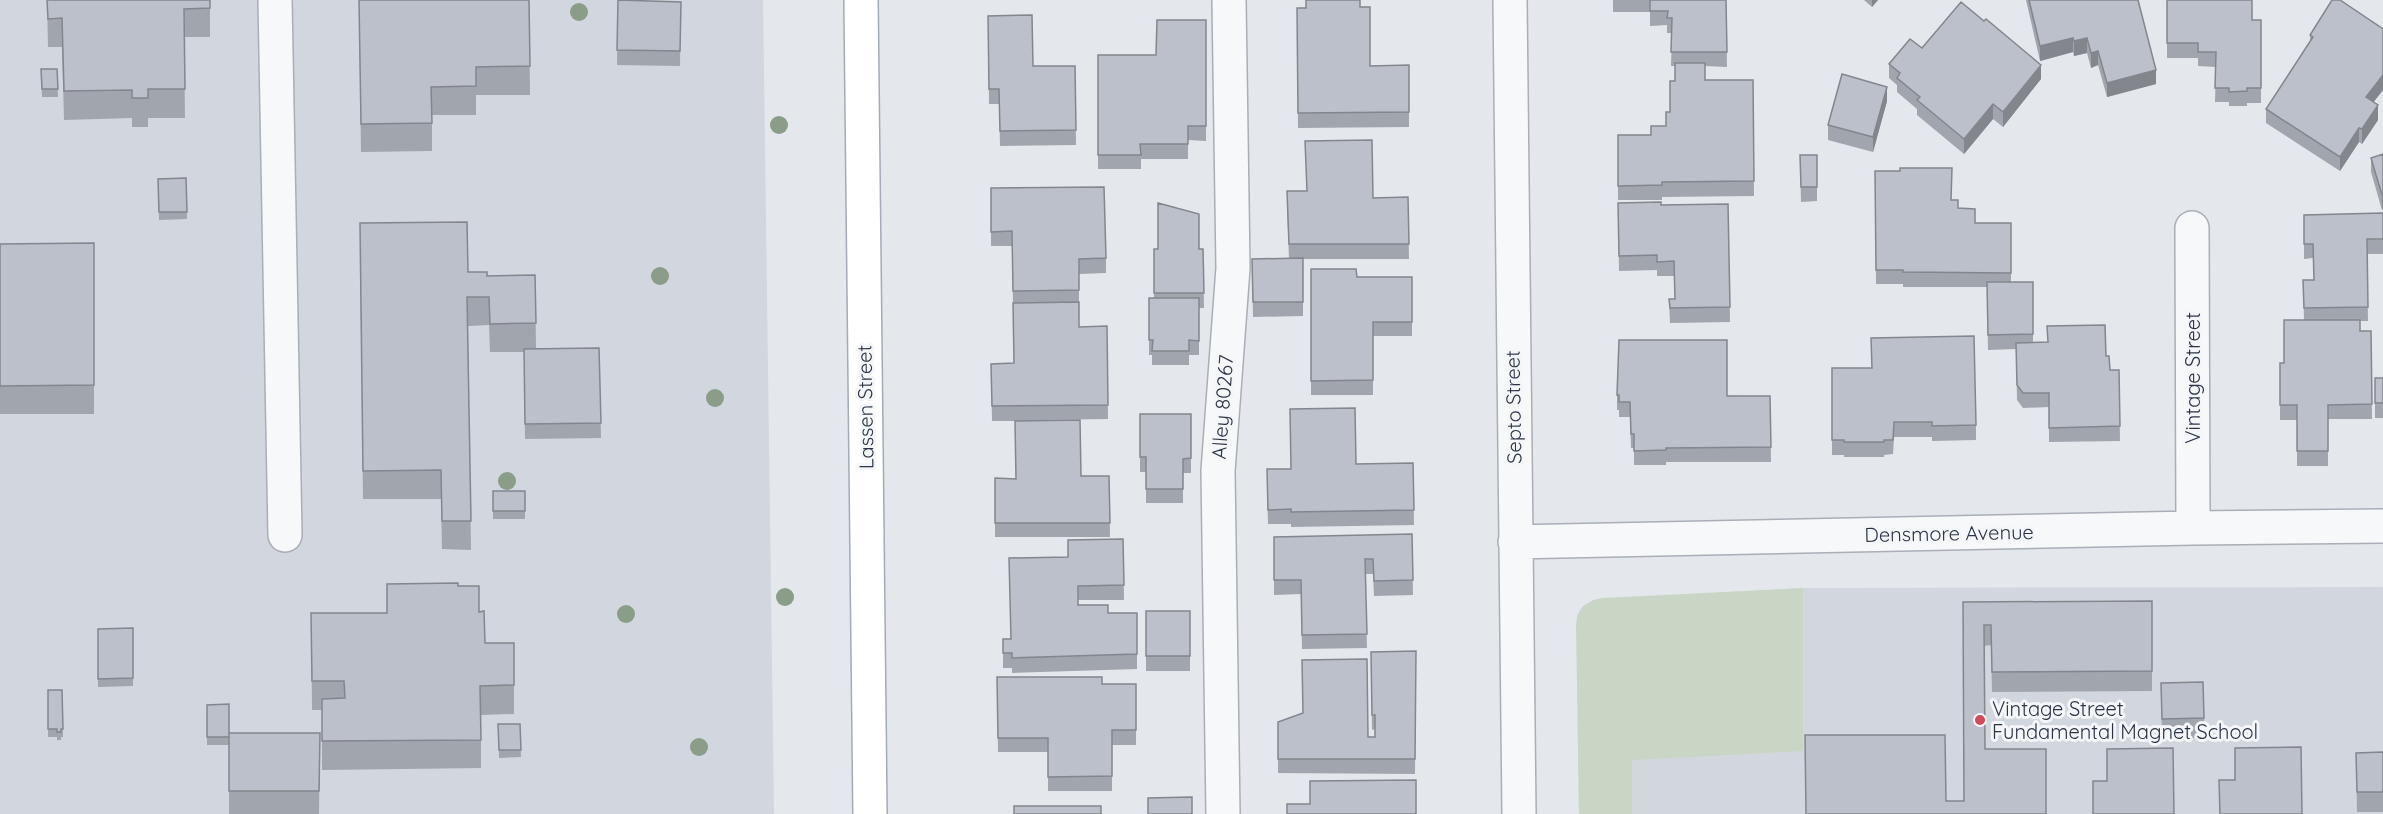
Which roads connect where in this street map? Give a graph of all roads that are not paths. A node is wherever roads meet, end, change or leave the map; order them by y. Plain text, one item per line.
1 (275, 0) edge
2 (861, 0) edge
3 (1229, 0) edge
4 (1510, 0) edge
5 (2192, 228) dead end
6 (2383, 526) edge
7 (2193, 528) junction
8 (285, 535) dead end
9 (1515, 542) junction
10 (870, 814) edge
11 (1223, 814) edge
12 (1518, 814) edge

1 - 8 street
2 - 10 main road, Lassen Street
3 - 11 street, Alley 80267
4 - 9 street, Septo Street
5 - 7 street, Vintage Street
6 - 7 street, Densmore Avenue
7 - 9 street, Densmore Avenue
9 - 12 street, Septo Street

